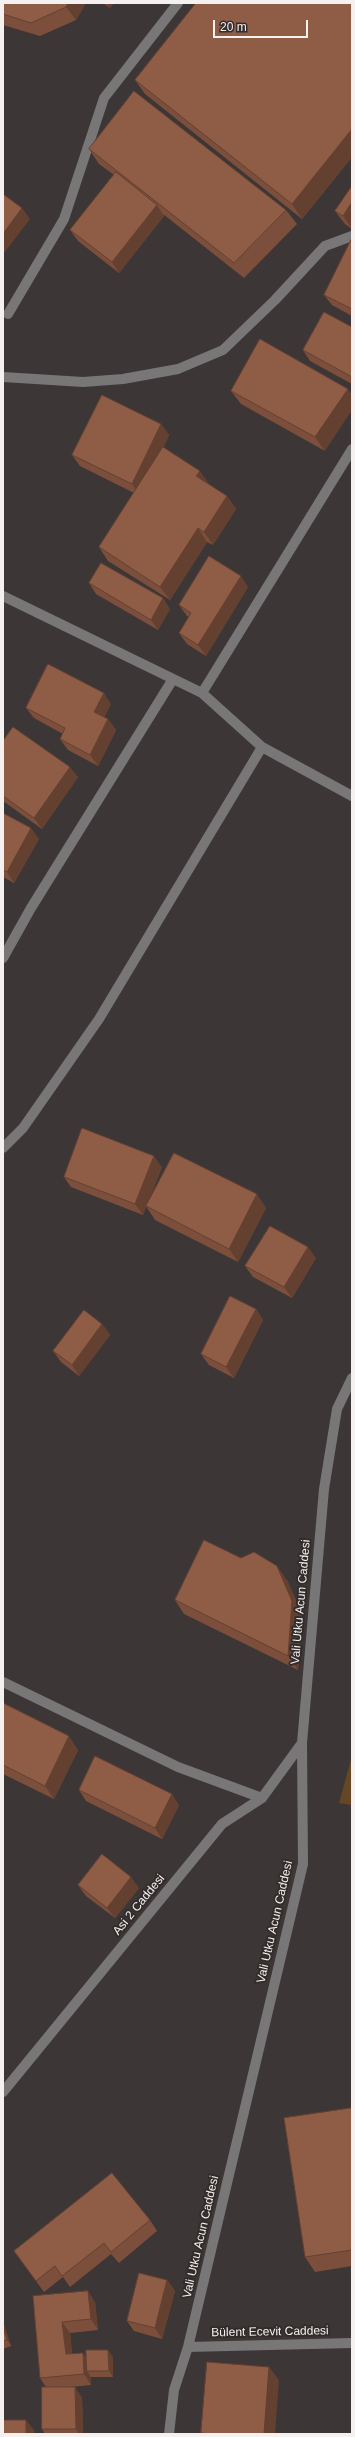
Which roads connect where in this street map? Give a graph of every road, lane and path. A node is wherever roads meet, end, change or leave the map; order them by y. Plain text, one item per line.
1 (178, 3) edge
2 (352, 236) edge
3 (8, 314) dead end
4 (3, 377) edge
5 (352, 449) edge
6 (3, 596) edge
7 (173, 678) junction
8 (202, 693) junction
9 (262, 747) junction
10 (352, 796) edge
11 (3, 958) edge
12 (3, 1148) edge
13 (352, 1378) edge
14 (3, 1682) edge
15 (302, 1743) junction
16 (262, 1798) junction
17 (3, 2092) edge
18 (352, 2344) edge
19 (188, 2347) junction
20 (169, 2434) edge

1 - 3 street
2 - 4 street
5 - 8 street
6 - 7 street
7 - 8 street
7 - 11 street
8 - 9 street
9 - 10 street
9 - 12 street
13 - 15 street, Vali Utku Acun Caddesi
14 - 16 street
15 - 16 street, Asi 2 Caddesi
15 - 19 street, Vali Utku Acun Caddesi
16 - 17 street, Asi 2 Caddesi
18 - 19 street, Bülent Ecevit Caddesi
19 - 20 street, Vali Utku Acun Caddesi

